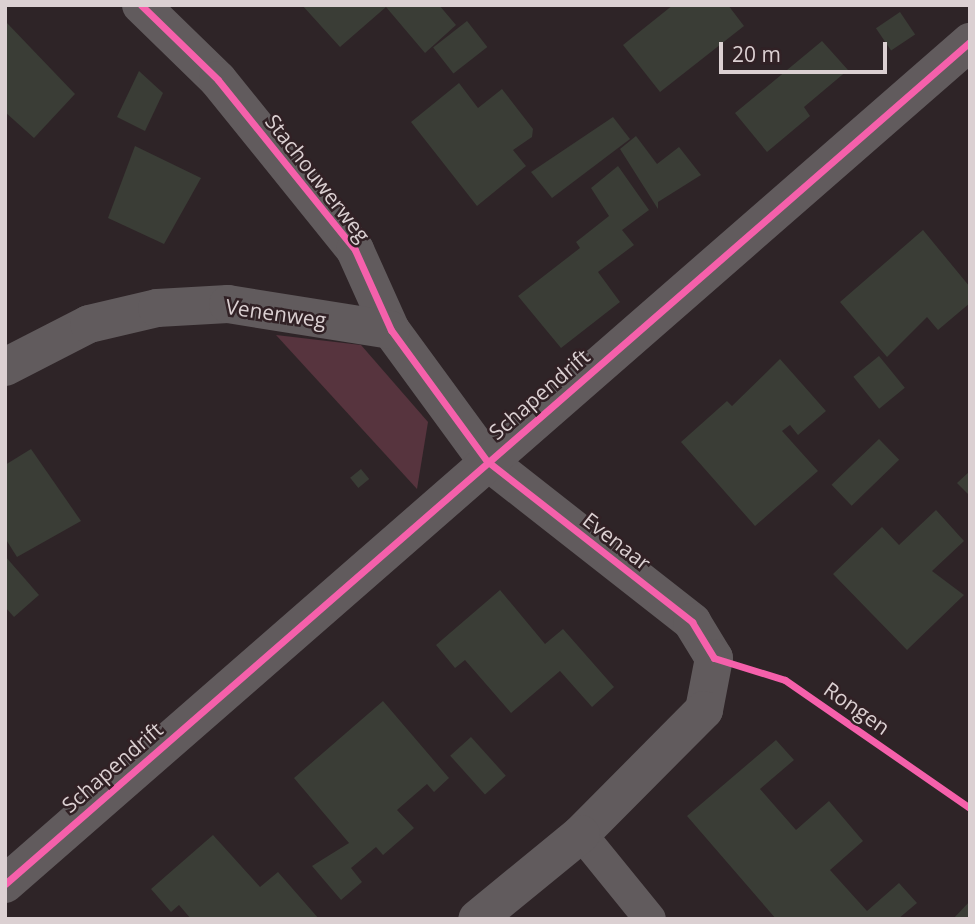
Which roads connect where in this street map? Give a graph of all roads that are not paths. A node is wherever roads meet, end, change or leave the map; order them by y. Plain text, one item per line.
1 (141, 5) edge
2 (970, 42) edge
3 (391, 330) junction
4 (5, 367) edge
5 (487, 461) junction
6 (581, 834) junction
7 (5, 884) edge
8 (477, 919) edge
9 (650, 919) edge

1 - 3 street, Stachouwerweg
2 - 5 street, Schapendrift
3 - 4 street, Venenweg
3 - 5 street, Stachouwerweg
5 - 6 street, Evenaar
5 - 7 street, Schapendrift
6 - 8 street, Evenaar
6 - 9 lane

